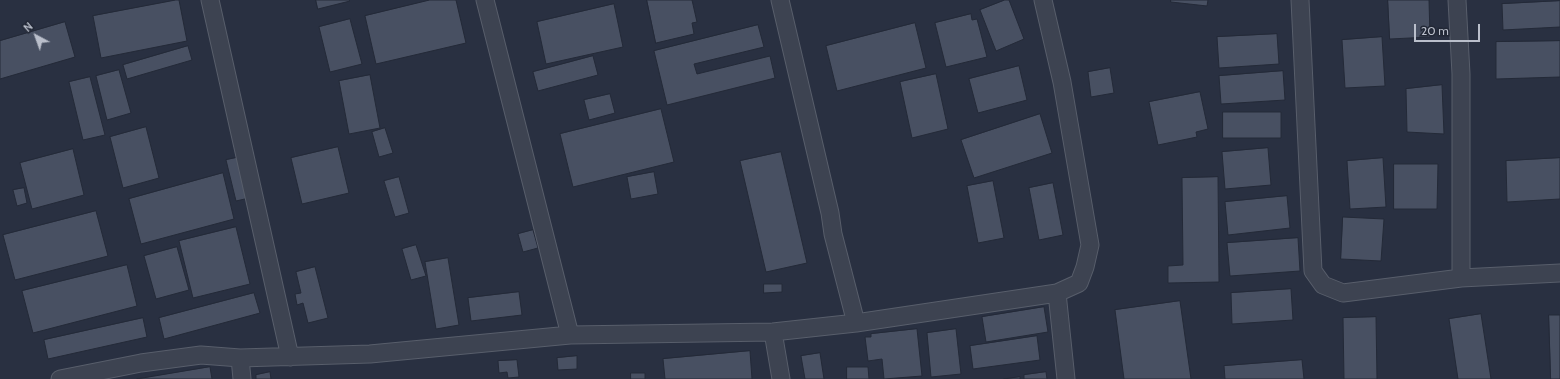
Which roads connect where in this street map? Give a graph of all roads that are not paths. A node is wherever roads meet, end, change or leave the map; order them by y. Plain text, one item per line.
1 (210, 0) edge
2 (485, 0) edge
3 (780, 0) edge
4 (1043, 0) edge
5 (1300, 0) edge
6 (1457, 0) edge
7 (1560, 274) edge
8 (1462, 278) junction
9 (1057, 293) junction
10 (856, 322) junction
11 (773, 332) junction
12 (570, 335) junction
13 (290, 357) junction
14 (240, 358) junction
15 (60, 379) edge
16 (242, 379) edge
17 (781, 379) edge
18 (1066, 379) edge

1 - 13 street
2 - 12 street
3 - 10 street
4 - 9 street
5 - 8 street
6 - 8 street
7 - 8 street
9 - 10 street
9 - 18 street
10 - 11 street
11 - 12 street
11 - 17 street
12 - 13 street
13 - 14 street
14 - 15 street
14 - 16 street

